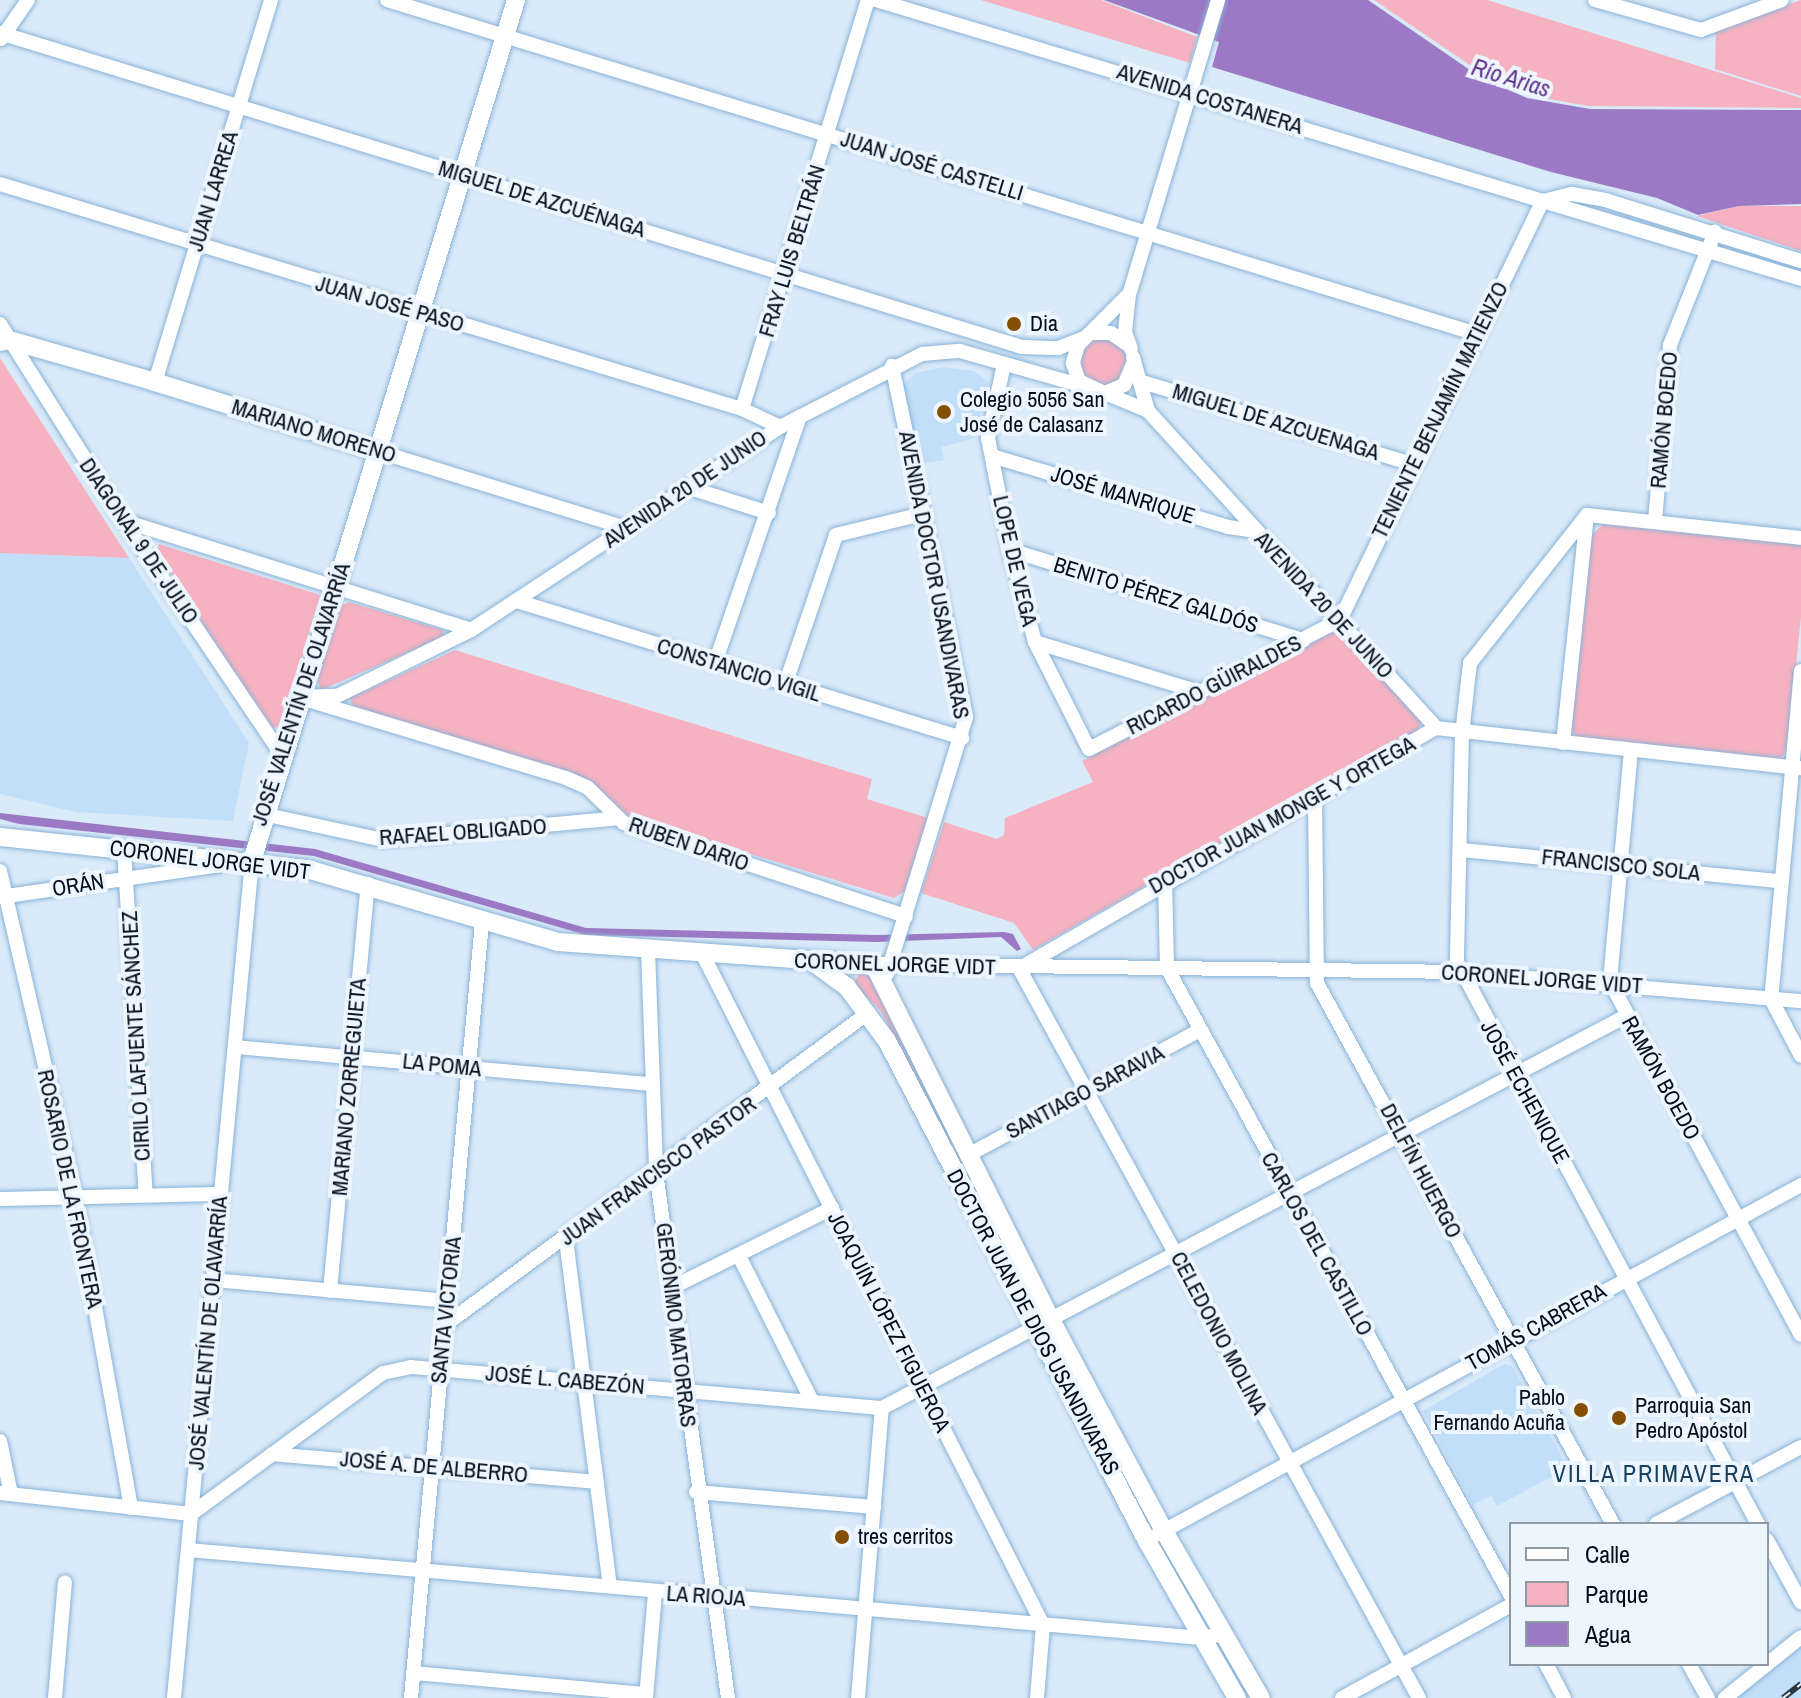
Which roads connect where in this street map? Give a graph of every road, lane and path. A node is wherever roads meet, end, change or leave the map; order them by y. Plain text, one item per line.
1 (28, 0) edge
2 (271, 0) edge
3 (387, 0) edge
4 (516, 0) edge
5 (868, 0) edge
6 (876, 0) edge
7 (1218, 0) edge
8 (1595, 0) edge
9 (1782, 0) edge
10 (1, 36) edge
11 (506, 37) junction
12 (1189, 93) junction
13 (239, 103) junction
14 (829, 134) junction
15 (464, 174) junction
16 (0, 184) edge
17 (1543, 201) junction
18 (1715, 232) junction
19 (1145, 233) junction
20 (196, 247) junction
21 (1705, 251) junction
22 (1801, 261) edge
23 (785, 274) junction
24 (1801, 279) edge
25 (1129, 295) junction
26 (421, 312) junction
27 (1477, 334) junction
28 (2, 336) edge
29 (1089, 336) junction
30 (1132, 353) junction
31 (1004, 364) junction
32 (892, 366) junction
33 (1139, 381) junction
34 (155, 382) junction
35 (1086, 387) junction
36 (1105, 393) junction
37 (742, 409) junction
38 (1148, 411) junction
39 (800, 416) junction
40 (780, 427) junction
41 (377, 451) junction
42 (992, 456) junction
43 (1413, 464) junction
44 (687, 487) junction
45 (769, 513) junction
46 (922, 514) junction
47 (1587, 515) junction
48 (124, 521) junction
49 (1655, 521) junction
50 (626, 528) junction
51 (1255, 531) junction
52 (1801, 538) edge
53 (1010, 550) junction
54 (335, 587) junction
55 (517, 601) junction
56 (1340, 620) junction
57 (471, 630) junction
58 (1303, 640) junction
59 (1035, 642) junction
60 (715, 663) junction
61 (1801, 671) edge
62 (785, 685) junction
63 (1200, 692) junction
64 (299, 697) junction
65 (1436, 728) junction
66 (1462, 734) junction
67 (962, 738) junction
68 (1563, 743) junction
69 (1089, 749) joint
70 (1631, 750) junction
71 (282, 755) junction
72 (1796, 768) edge
73 (1315, 796) junction
74 (263, 814) junction
75 (618, 818) junction
76 (0, 837) edge
77 (124, 849) junction
78 (1461, 850) junction
79 (252, 857) junction
80 (1621, 865) junction
81 (0, 871) edge
82 (127, 878) junction
83 (1165, 880) junction
84 (1780, 881) junction
85 (368, 884) junction
86 (3, 897) edge
87 (482, 922) junction
88 (901, 930) junction
89 (648, 950) junction
90 (702, 953) junction
91 (811, 962) junction
92 (864, 964) junction
93 (1019, 968) junction
94 (1167, 968) junction
95 (1314, 968) junction
96 (1460, 972) junction
97 (888, 980) junction
98 (1610, 982) junction
99 (848, 989) junction
100 (1771, 999) junction
101 (1801, 1001) edge
102 (868, 1013) junction
103 (1626, 1016) junction
104 (1200, 1030) junction
105 (235, 1047) junction
106 (351, 1055) junction
107 (1801, 1056) edge
108 (469, 1068) junction
109 (1515, 1075) junction
110 (649, 1084) junction
111 (771, 1088) junction
112 (1088, 1091) junction
113 (1403, 1135) junction
114 (970, 1154) junction
115 (656, 1172) junction
116 (1801, 1185) edge
117 (146, 1194) junction
118 (220, 1194) junction
119 (1291, 1194) junction
120 (75, 1196) junction
121 (0, 1199) edge
122 (832, 1208) junction
123 (1738, 1219) junction
124 (566, 1239) junction
125 (739, 1256) junction
126 (1177, 1256) junction
127 (1626, 1278) junction
128 (213, 1280) junction
129 (671, 1288) junction
130 (330, 1291) junction
131 (447, 1301) junction
132 (445, 1325) junction
133 (1044, 1326) junction
134 (1801, 1335) edge
135 (1513, 1340) junction
136 (440, 1368) junction
137 (586, 1382) junction
138 (923, 1388) junction
139 (684, 1390) junction
140 (812, 1401) junction
141 (1402, 1401) junction
142 (882, 1408) junction
143 (0, 1441) edge
144 (1801, 1447) edge
145 (272, 1454) junction
146 (1290, 1463) junction
147 (431, 1466) junction
148 (597, 1482) junction
149 (1736, 1482) junction
150 (696, 1492) junction
151 (6, 1494) edge
152 (874, 1507) junction
153 (131, 1508) junction
154 (191, 1514) junction
155 (1612, 1522) edge
156 (1660, 1522) edge
157 (1757, 1522) edge
158 (1155, 1536) junction
159 (1769, 1544) edge
160 (188, 1550) junction
161 (423, 1568) junction
162 (65, 1582) dead end
163 (610, 1586) junction
164 (655, 1592) junction
165 (1509, 1592) edge
166 (714, 1596) junction
167 (1801, 1602) edge
168 (1509, 1606) edge
169 (866, 1610) junction
170 (1043, 1625) junction
171 (1224, 1634) junction
172 (1801, 1637) edge
173 (1201, 1638) junction
174 (1769, 1663) edge
175 (1402, 1666) junction
176 (1547, 1666) edge
177 (1690, 1666) edge
178 (1765, 1666) edge
179 (414, 1673) junction
180 (646, 1696) edge
181 (55, 1698) edge
182 (174, 1698) edge
183 (411, 1698) edge
184 (728, 1698) edge
185 (736, 1698) edge
186 (858, 1698) edge
187 (1037, 1698) edge
188 (1237, 1698) edge
189 (1261, 1698) edge
190 (1342, 1698) edge
191 (1419, 1698) edge
192 (1564, 1698) edge
193 (1708, 1698) edge
194 (1725, 1698) edge

1 - 10 street
2 - 13 street, JUAN LARREA
3 - 11 street, JUAN JOSÉ CASTELLI
4 - 11 main road, JOSÉ VALENTÍN DE OLAVARRÍA
5 - 14 street, FRAY LUIS BELTRÁN
6 - 12 street, AVENIDA COSTANERA
7 - 12 street, AVENIDA 20 DE JUNIO
8 - 9 street
10 - 13 street, MIGUEL DE AZCUÉNAGA
11 - 14 street, JUAN JOSÉ CASTELLI
11 - 15 main road, JOSÉ VALENTÍN DE OLAVARRÍA
12 - 17 street, AVENIDA COSTANERA
12 - 19 street, AVENIDA 20 DE JUNIO
13 - 15 street, MIGUEL DE AZCUÉNAGA
13 - 20 street, JUAN LARREA
14 - 19 street, JUAN JOSÉ CASTELLI
14 - 23 street, FRAY LUIS BELTRÁN
15 - 23 street, MIGUEL DE AZCUÉNAGA
15 - 26 main road, JOSÉ VALENTÍN DE OLAVARRÍA
16 - 20 street, JUAN JOSÉ PASO
17 - 18 street, AVENIDA COSTANERA
17 - 21 street, AVENIDA COSTANERA
17 - 27 street, TENIENTE BENJAMÍN MATIENZO
18 - 21 street, RAMÓN BOEDO
18 - 22 street, AVENIDA COSTANERA
19 - 25 street, AVENIDA 20 DE JUNIO
19 - 27 street, JUAN JOSÉ CASTELLI
20 - 26 street, JUAN JOSÉ PASO
20 - 34 street, JUAN LARREA
21 - 24 street, AVENIDA COSTANERA
21 - 49 street, RAMÓN BOEDO
23 - 29 street, MIGUEL DE AZCUÉNAGA
23 - 37 street, FRAY LUIS BELTRÁN
25 - 29 street
25 - 30 street, AVENIDA 20 DE JUNIO
26 - 37 street, JUAN JOSÉ PASO
26 - 41 main road, JOSÉ VALENTÍN DE OLAVARRÍA
27 - 43 street, TENIENTE BENJAMÍN MATIENZO
28 - 34 main road, MARIANO MORENO
28 - 48 street, DIAGONAL 9 DE JULIO
29 - 30 street
29 - 35 street
30 - 33 street, AVENIDA 20 DE JUNIO
30 - 36 street
31 - 32 street, AVENIDA 20 DE JUNIO
31 - 35 street, AVENIDA 20 DE JUNIO
31 - 42 street, LOPE DE VEGA
32 - 39 street, AVENIDA 20 DE JUNIO
32 - 46 street, AVENIDA DOCTOR USANDIVARAS
33 - 38 street, AVENIDA 20 DE JUNIO
33 - 43 street, MIGUEL DE AZCUENAGA
34 - 41 main road, MARIANO MORENO
35 - 36 street
36 - 38 street, AVENIDA 20 DE JUNIO
37 - 40 street, JUAN JOSÉ PASO
38 - 51 street, AVENIDA 20 DE JUNIO
39 - 40 street, AVENIDA 20 DE JUNIO
39 - 45 street
40 - 44 street, AVENIDA 20 DE JUNIO
41 - 50 street, MARIANO MORENO
41 - 54 main road, JOSÉ VALENTÍN DE OLAVARRÍA
42 - 51 street, JOSÉ MANRIQUE
42 - 53 street, LOPE DE VEGA
43 - 56 street, TENIENTE BENJAMÍN MATIENZO
44 - 45 street
44 - 50 street, AVENIDA 20 DE JUNIO
45 - 60 street
46 - 62 street
46 - 67 street, AVENIDA DOCTOR USANDIVARAS
47 - 49 street
47 - 66 street, JOSÉ ECHENIQUE
47 - 68 street
48 - 54 street
48 - 71 street, DIAGONAL 9 DE JULIO
49 - 52 street
50 - 55 street, AVENIDA 20 DE JUNIO
51 - 56 street, AVENIDA 20 DE JUNIO
53 - 58 street, BENITO PÉREZ GALDÓS
53 - 59 street, LOPE DE VEGA
54 - 57 street
54 - 64 main road, JOSÉ VALENTÍN DE OLAVARRÍA
55 - 57 street, AVENIDA 20 DE JUNIO
55 - 60 street, CONSTANCIO VIGIL
56 - 58 street, RICARDO GÜIRALDES
56 - 65 street, AVENIDA 20 DE JUNIO
57 - 64 street, AVENIDA 20 DE JUNIO
58 - 63 street, RICARDO GÜIRALDES
59 - 63 street
59 - 69 street, LOPE DE VEGA
60 - 62 street, CONSTANCIO VIGIL
61 - 72 street
62 - 67 street, CONSTANCIO VIGIL
63 - 69 street, RICARDO GÜIRALDES
64 - 71 main road, JOSÉ VALENTÍN DE OLAVARRÍA
64 - 75 street, RUBEN DARIO
65 - 66 street, DOCTOR JUAN MONGE Y ORTEGA
65 - 73 street, DOCTOR JUAN MONGE Y ORTEGA
66 - 68 street, DOCTOR JUAN MONGE Y ORTEGA
66 - 78 street, JOSÉ ECHENIQUE
67 - 88 street, AVENIDA DOCTOR USANDIVARAS
68 - 70 street, DOCTOR JUAN MONGE Y ORTEGA
70 - 72 street, DOCTOR JUAN MONGE Y ORTEGA
70 - 80 street
71 - 74 main road, JOSÉ VALENTÍN DE OLAVARRÍA
72 - 84 street
73 - 83 street, DOCTOR JUAN MONGE Y ORTEGA
73 - 95 street, DELFÍN HUERGO
74 - 75 street, RAFAEL OBLIGADO
74 - 79 main road, JOSÉ VALENTÍN DE OLAVARRÍA
75 - 88 street, RUBEN DARIO
76 - 77 main road, CORONEL JORGE VIDT
77 - 79 main road, CORONEL JORGE VIDT
77 - 82 street, CIRILO LAFUENTE SÁNCHEZ
78 - 80 street, FRANCISCO SOLA
78 - 96 street, JOSÉ ECHENIQUE
79 - 82 street, ORÁN
79 - 85 main road, CORONEL JORGE VIDT
79 - 105 street, JOSÉ VALENTÍN DE OLAVARRÍA
80 - 84 street, FRANCISCO SOLA
80 - 98 street
81 - 86 street, ROSARIO DE LA FRONTERA
82 - 86 street, ORÁN
82 - 117 street, CIRILO LAFUENTE SÁNCHEZ
83 - 93 street, DOCTOR JUAN MONGE Y ORTEGA
83 - 94 street, CARLOS DEL CASTILLO
84 - 100 street
85 - 87 main road, CORONEL JORGE VIDT
85 - 106 street, MARIANO ZORREGUIETA
86 - 120 street, ROSARIO DE LA FRONTERA
87 - 89 main road, CORONEL JORGE VIDT
87 - 108 street, SANTA VICTORIA
88 - 97 street, AVENIDA DOCTOR USANDIVARAS
89 - 90 main road, CORONEL JORGE VIDT
89 - 110 street, GERÓNIMO MATORRAS
90 - 91 main road, CORONEL JORGE VIDT
90 - 111 street, JOAQUÍN LÓPEZ FIGUEROA
91 - 92 main road, CORONEL JORGE VIDT
91 - 99 main road, DOCTOR JUAN DE DIOS USANDIVARAS
92 - 97 main road
92 - 99 main road
93 - 94 street, CORONEL JORGE VIDT
93 - 97 street, CORONEL JORGE VIDT
93 - 112 street, CELEDONIO MOLINA
94 - 95 street, CORONEL JORGE VIDT
94 - 104 street, CARLOS DEL CASTILLO
95 - 96 street, CORONEL JORGE VIDT
95 - 113 street, DELFÍN HUERGO
96 - 98 street, CORONEL JORGE VIDT
96 - 109 street, JOSÉ ECHENIQUE
97 - 102 main road
97 - 114 main road, DOCTOR JUAN DE DIOS USANDIVARAS
98 - 100 street, CORONEL JORGE VIDT
98 - 103 street, RAMÓN BOEDO
99 - 102 main road, DOCTOR JUAN DE DIOS USANDIVARAS
100 - 101 street, CORONEL JORGE VIDT
100 - 107 street
102 - 111 street, JUAN FRANCISCO PASTOR
102 - 133 main road, DOCTOR JUAN DE DIOS USANDIVARAS
103 - 109 street
103 - 123 street, RAMÓN BOEDO
104 - 112 street, SANTIAGO SARAVIA
104 - 119 street, CARLOS DEL CASTILLO
105 - 106 street, LA POMA
105 - 118 street, JOSÉ VALENTÍN DE OLAVARRÍA
106 - 108 street, LA POMA
106 - 130 street, MARIANO ZORREGUIETA
108 - 110 street, LA POMA
108 - 131 street, SANTA VICTORIA
109 - 113 street
109 - 127 street, JOSÉ ECHENIQUE
110 - 115 street, GERÓNIMO MATORRAS
111 - 115 street, JUAN FRANCISCO PASTOR
111 - 122 street, JOAQUÍN LÓPEZ FIGUEROA
112 - 114 street, SANTIAGO SARAVIA
112 - 126 street, CELEDONIO MOLINA
113 - 119 street
113 - 135 street, DELFÍN HUERGO
114 - 133 main road, DOCTOR JUAN DE DIOS USANDIVARAS
115 - 124 street, JUAN FRANCISCO PASTOR
115 - 129 street, GERÓNIMO MATORRAS
116 - 123 street, TOMÁS CABRERA
117 - 118 street
117 - 120 street
118 - 128 street, JOSÉ VALENTÍN DE OLAVARRÍA
119 - 126 street
119 - 141 street, CARLOS DEL CASTILLO
120 - 121 street
120 - 153 street, ROSARIO DE LA FRONTERA
122 - 125 street
122 - 138 street, JOAQUÍN LÓPEZ FIGUEROA
123 - 127 street, TOMÁS CABRERA
123 - 134 street, RAMÓN BOEDO
124 - 132 street, JUAN FRANCISCO PASTOR
124 - 137 street
125 - 129 street
125 - 140 street
126 - 133 street
126 - 146 street, CELEDONIO MOLINA
127 - 135 street, TOMÁS CABRERA
127 - 149 street, JOSÉ ECHENIQUE
128 - 130 street
128 - 154 street, JOSÉ VALENTÍN DE OLAVARRÍA
129 - 139 street, GERÓNIMO MATORRAS
130 - 131 street
131 - 132 street, SANTA VICTORIA
132 - 136 street, SANTA VICTORIA
133 - 138 street
133 - 158 main road, DOCTOR JUAN DE DIOS USANDIVARAS
135 - 141 street, TOMÁS CABRERA
135 - 155 street, DELFÍN HUERGO
136 - 137 street, JOSÉ L. CABEZÓN
136 - 145 street, JOSÉ L. CABEZÓN
136 - 147 street, SANTA VICTORIA
137 - 139 street, JOSÉ L. CABEZÓN
137 - 148 street
138 - 142 street
138 - 170 street, JOAQUÍN LÓPEZ FIGUEROA
139 - 140 street, JOSÉ L. CABEZÓN
139 - 150 street, GERÓNIMO MATORRAS
140 - 142 street, JOSÉ L. CABEZÓN
141 - 146 street, TOMÁS CABRERA
141 - 165 street, CARLOS DEL CASTILLO
142 - 152 street
143 - 151 street
144 - 149 street
145 - 147 street, JOSÉ A. DE ALBERRO
145 - 154 street
146 - 158 street, TOMÁS CABRERA
146 - 175 street, CELEDONIO MOLINA
147 - 148 street, JOSÉ A. DE ALBERRO
147 - 161 street, SANTA VICTORIA
148 - 163 street
149 - 156 street
149 - 157 street, JOSÉ ECHENIQUE
150 - 152 street
150 - 166 street, GERÓNIMO MATORRAS
151 - 153 street
152 - 169 street
153 - 154 street
154 - 160 street, JOSÉ VALENTÍN DE OLAVARRÍA
158 - 171 main road, DOCTOR JUAN DE DIOS USANDIVARAS
158 - 173 main road, DOCTOR JUAN DE DIOS USANDIVARAS
159 - 167 street
160 - 161 street, LA RIOJA
160 - 182 street, JOSÉ VALENTÍN DE OLAVARRÍA
161 - 163 street, LA RIOJA
161 - 179 street, SANTA VICTORIA
162 - 181 street
163 - 164 street, LA RIOJA
164 - 166 street, LA RIOJA
164 - 180 street
166 - 169 street, LA RIOJA
166 - 184 street, GERÓNIMO MATORRAS
168 - 175 street
169 - 170 street, LA RIOJA
169 - 186 street
170 - 173 street, LA RIOJA
170 - 187 street
171 - 173 street, LA RIOJA
171 - 189 main road, DOCTOR JUAN DE DIOS USANDIVARAS
172 - 174 street
173 - 188 main road, DOCTOR JUAN DE DIOS USANDIVARAS
175 - 190 street
175 - 191 street, CELEDONIO MOLINA
176 - 192 street
177 - 193 street
178 - 194 street
179 - 180 street
179 - 183 street, SANTA VICTORIA
184 - 185 street

